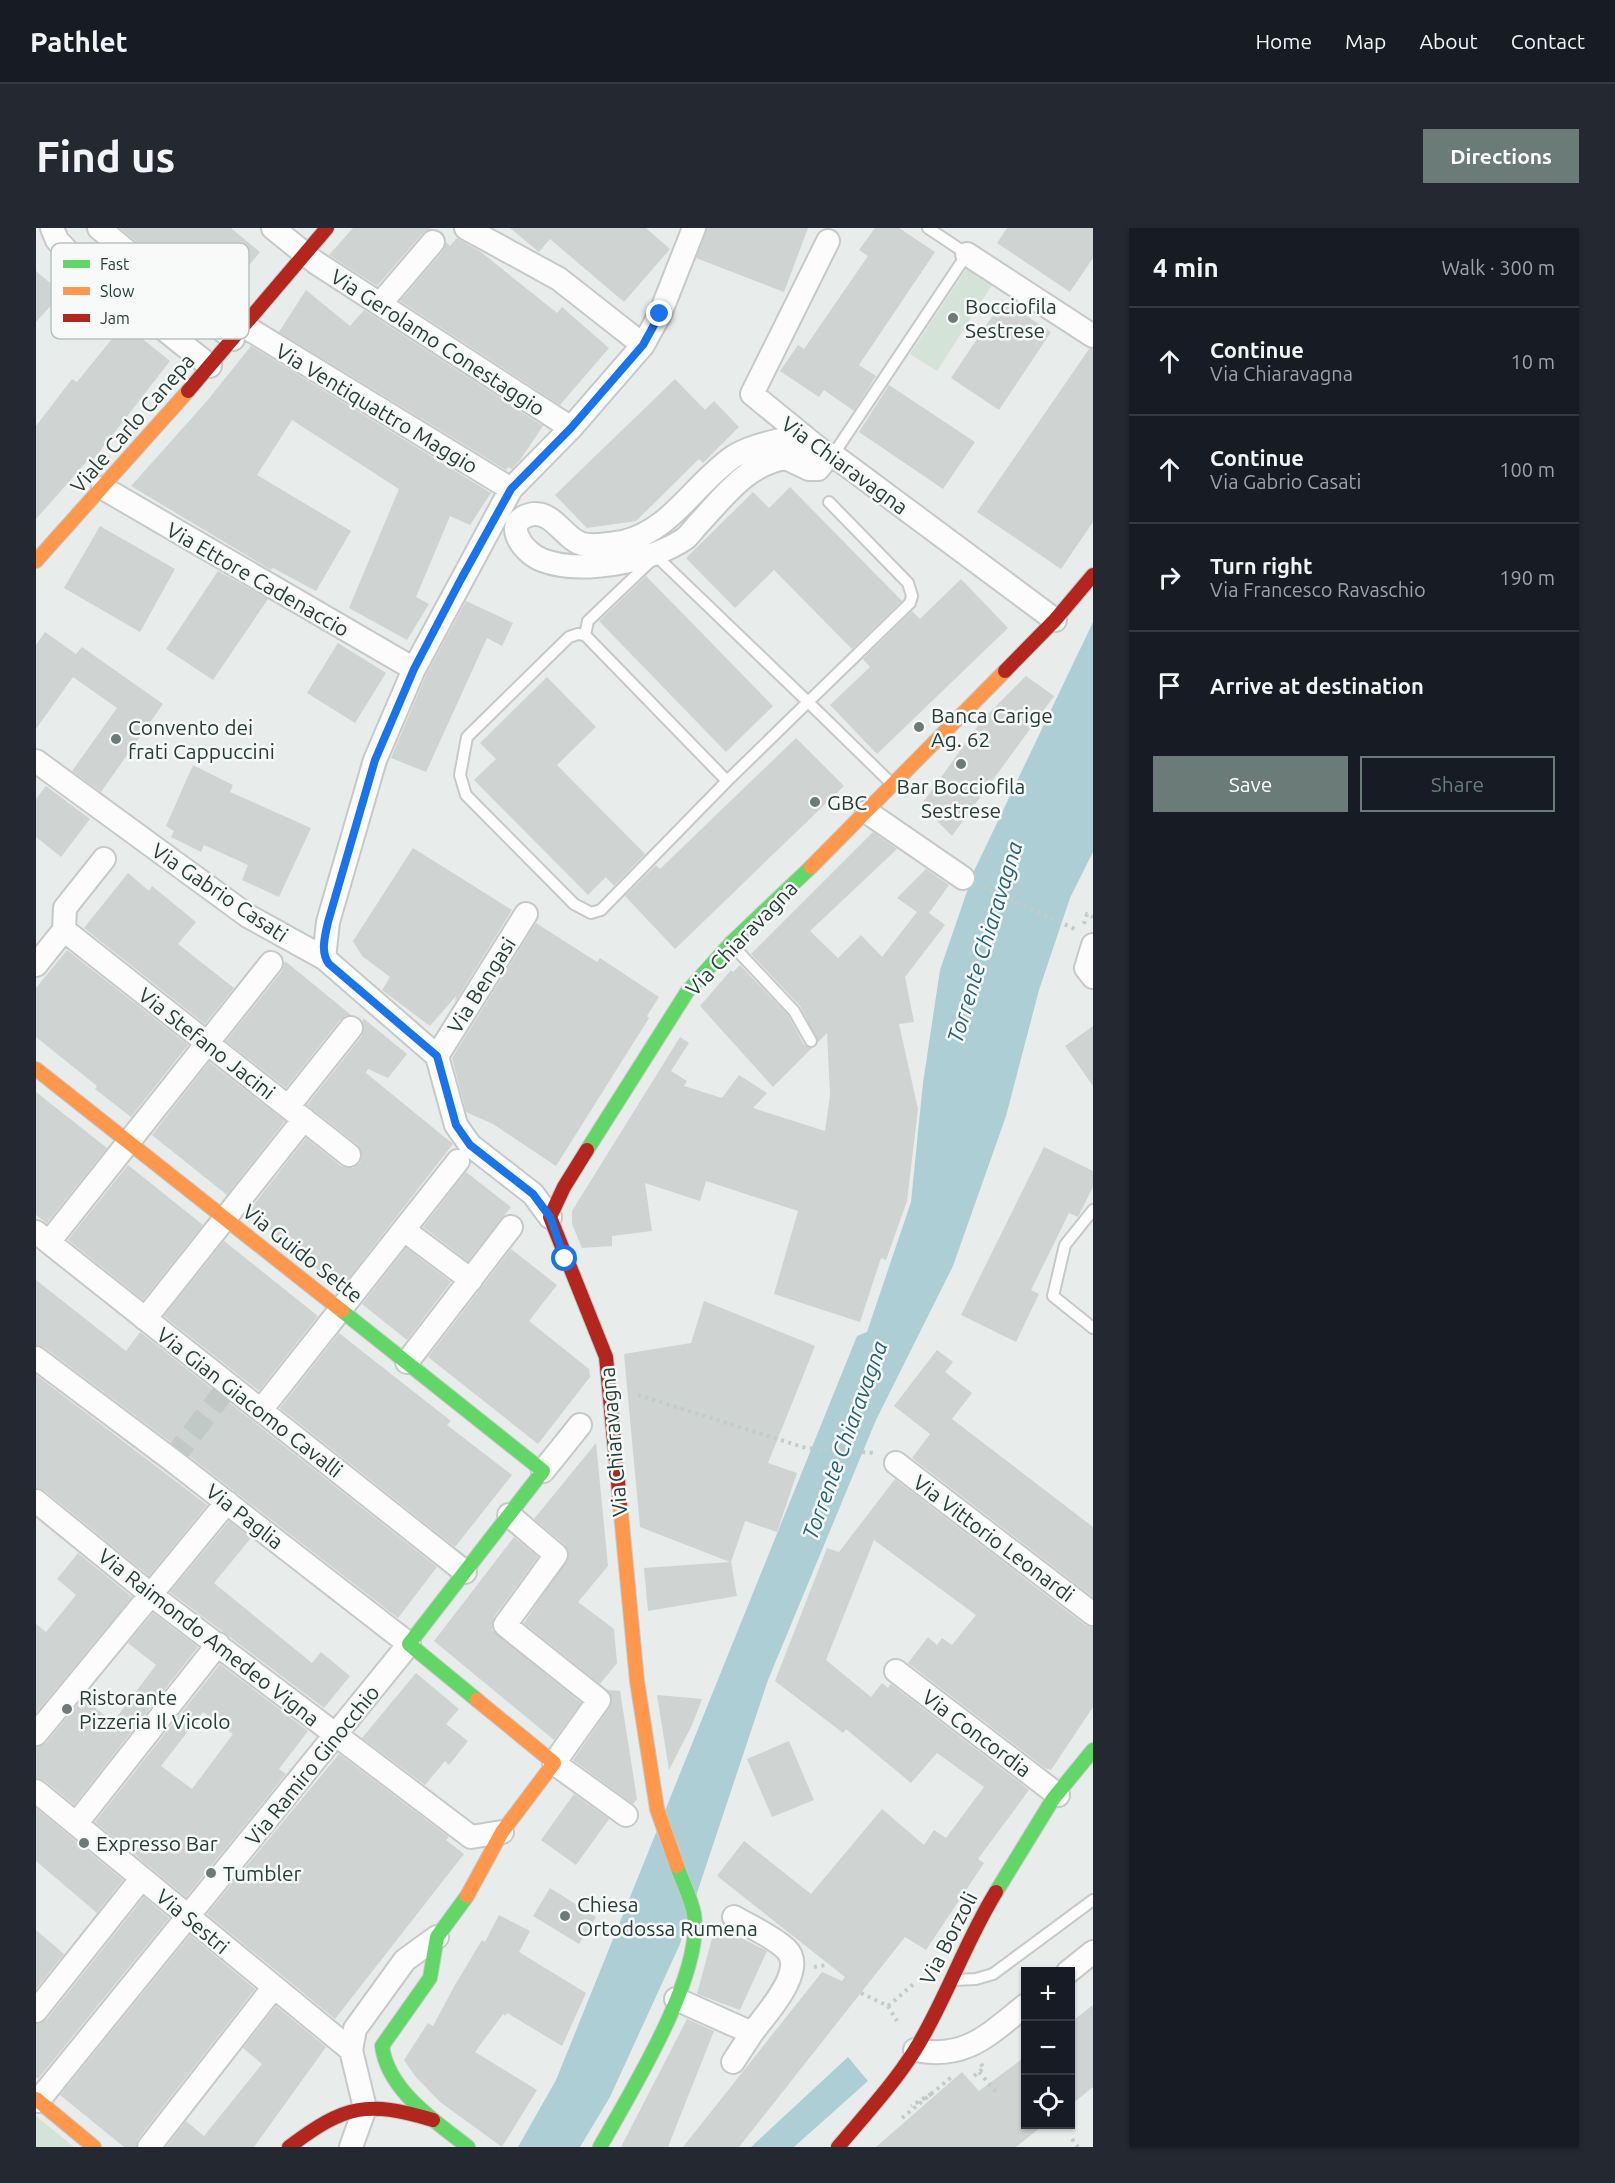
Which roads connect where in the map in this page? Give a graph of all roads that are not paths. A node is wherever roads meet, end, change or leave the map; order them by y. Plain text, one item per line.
1 (52, 228) edge
2 (99, 228) edge
3 (273, 228) edge
4 (327, 228) edge
5 (466, 228) edge
6 (694, 228) edge
7 (928, 228) edge
8 (828, 241) dead end
9 (433, 242) dead end
10 (60, 243) edge
11 (119, 243) edge
12 (305, 254) junction
13 (967, 254) junction
14 (380, 304) junction
15 (249, 320) edge
16 (1093, 336) edge
17 (176, 339) edge
18 (233, 339) edge
19 (248, 339) edge
20 (643, 345) junction
21 (210, 366) junction
22 (571, 428) junction
23 (830, 455) junction
24 (103, 488) junction
25 (511, 489) junction
26 (829, 502) dead end
27 (655, 555) junction
28 (36, 561) edge
29 (1093, 575) edge
30 (1055, 620) junction
31 (585, 635) junction
32 (414, 669) junction
33 (808, 702) junction
34 (36, 761) edge
35 (727, 781) junction
36 (894, 786) junction
37 (867, 812) junction
38 (104, 860) dead end
39 (963, 878) road end
40 (526, 914) dead end
41 (64, 930) junction
42 (1087, 939) edge
43 (731, 944) junction
44 (324, 958) junction
45 (271, 963) dead end
46 (36, 965) edge
47 (1093, 977) edge
48 (351, 1028) dead end
49 (811, 1041) dead end
50 (207, 1043) junction
51 (437, 1056) junction
52 (36, 1069) edge
53 (296, 1113) junction
54 (128, 1142) junction
55 (349, 1155) dead end
56 (458, 1161) dead end
57 (1093, 1210) edge
58 (550, 1217) junction
59 (225, 1218) junction
60 (511, 1227) dead end
61 (404, 1230) junction
62 (42, 1237) edge
63 (471, 1280) junction
64 (340, 1310) junction
65 (145, 1319) junction
66 (1093, 1328) edge
67 (36, 1358) edge
68 (407, 1362) junction
69 (261, 1410) junction
70 (580, 1425) dead end
71 (891, 1460) road end
72 (543, 1471) junction
73 (36, 1500) edge
74 (227, 1502) junction
75 (509, 1515) junction
76 (465, 1572) junction
77 (150, 1594) junction
78 (1093, 1614) edge
79 (219, 1644) junction
80 (409, 1644) junction
81 (896, 1671) dead end
82 (36, 1734) edge
83 (337, 1736) junction
84 (1093, 1750) edge
85 (554, 1763) junction
86 (36, 1791) edge
87 (1058, 1795) junction
88 (626, 1815) dead end
89 (76, 1824) junction
90 (502, 1832) junction
91 (471, 1837) junction
92 (141, 1878) junction
93 (474, 1886) junction
94 (1093, 1900) edge
95 (734, 1917) dead end
96 (188, 1918) junction
97 (437, 1936) junction
98 (1093, 1952) edge
99 (1073, 1967) edge
100 (951, 1980) junction
101 (273, 1988) junction
102 (676, 2000) junction
103 (1021, 2009) edge
104 (36, 2011) edge
105 (752, 2033) junction
106 (351, 2050) junction
107 (915, 2050) junction
108 (733, 2062) dead end
109 (37, 2100) edge
110 (365, 2108) junction
111 (436, 2121) junction
112 (838, 2146) edge
113 (94, 2147) edge
114 (149, 2147) edge
115 (290, 2147) edge
116 (351, 2147) edge
117 (468, 2147) edge
118 (600, 2147) edge

1 - 10 street
2 - 11 street, Via Ventiquattro Maggio
3 - 12 street, Via Gerolamo Conestaggio
4 - 12 main road, Viale Carlo Canepa
5 - 20 street
6 - 20 street
7 - 13 lane
8 - 23 street, Via Chiaravagna
9 - 14 street
12 - 14 street, Via Gerolamo Conestaggio
12 - 15 main road, Viale Carlo Canepa
13 - 16 street
13 - 23 lane
14 - 22 street, Via Gerolamo Conestaggio
17 - 21 street
18 - 21 main road, Viale Carlo Canepa
19 - 25 street, Via Ventiquattro Maggio
20 - 22 street
21 - 24 main road, Viale Carlo Canepa
22 - 25 street
23 - 27 street
23 - 27 street
23 - 30 street, Via Chiaravagna
24 - 28 main road, Viale Carlo Canepa
24 - 32 street, Via Ettore Cadenaccio
25 - 32 street
26 - 33 lane
27 - 31 lane
27 - 33 lane
29 - 30 main road, Via Chiaravagna
30 - 36 main road, Via Chiaravagna
31 - 35 lane
31 - 35 lane
32 - 44 street
33 - 35 lane
33 - 36 lane
34 - 44 street, Via Gabrio Casati
36 - 37 main road, Via Chiaravagna
37 - 39 street
37 - 43 main road, Via Chiaravagna
38 - 41 street
40 - 51 street, Via Bengasi
41 - 46 street
41 - 50 street, Via Stefano Jacini
42 - 47 street
43 - 49 lane
43 - 58 main road, Via Chiaravagna
44 - 51 street, Via Gabrio Casati
45 - 50 street
48 - 53 street
50 - 53 street, Via Stefano Jacini
50 - 54 street
51 - 58 street
52 - 54 main road, Via Guido Sette
53 - 55 street, Via Stefano Jacini
53 - 59 street
54 - 59 main road, Via Guido Sette
54 - 62 street
56 - 61 street
57 - 66 lane
58 - 102 main road, Via Chiaravagna
59 - 64 main road, Via Guido Sette
59 - 65 street
60 - 63 street
61 - 63 street
61 - 64 street
62 - 65 street, Via Gian Giacomo Cavalli
63 - 68 street
64 - 68 main road, Via Guido Sette
64 - 69 street
65 - 69 street, Via Gian Giacomo Cavalli
67 - 74 street, Via Paglia
68 - 72 main road, Via Guido Sette
69 - 76 street, Via Gian Giacomo Cavalli
70 - 72 street, Via Ramiro Ginocchio
71 - 78 street, Via Vittorio Leonardi
72 - 75 main road, Via Ramiro Ginocchio
73 - 77 street, Via Raimondo Amedeo Vigna
74 - 77 street
74 - 80 street, Via Paglia
75 - 76 main road, Via Ramiro Ginocchio
75 - 85 street
76 - 80 main road, Via Ramiro Ginocchio
77 - 79 street, Via Raimondo Amedeo Vigna
77 - 82 street
79 - 83 street, Via Raimondo Amedeo Vigna
79 - 89 street
80 - 83 street, Via Ramiro Ginocchio
80 - 85 main road, Via Paglia
81 - 87 street, Via Concordia
83 - 91 street, Via Raimondo Amedeo Vigna
83 - 96 street, Via Ramiro Ginocchio
84 - 87 main road, Via Borzoli
85 - 88 street
85 - 90 main road
86 - 89 street, Via Sestri
87 - 100 main road, Via Borzoli
89 - 92 street, Via Sestri
90 - 91 street
90 - 93 main road
91 - 93 street
92 - 96 street, Via Sestri
92 - 104 street
93 - 97 main road
94 - 100 lane
95 - 105 street
96 - 101 street, Via Sestri
96 - 109 street, Via Ramiro Ginocchio
97 - 106 street
97 - 111 main road
98 - 99 street
100 - 107 main road, Via Borzoli
101 - 106 street, Via Sestri
101 - 114 street
102 - 105 street
102 - 118 main road, Via Chiaravagna
103 - 107 street
105 - 108 street
106 - 110 street
107 - 112 main road, Via Borzoli
109 - 113 main road
110 - 111 main road
110 - 115 main road
110 - 116 street
111 - 117 main road

